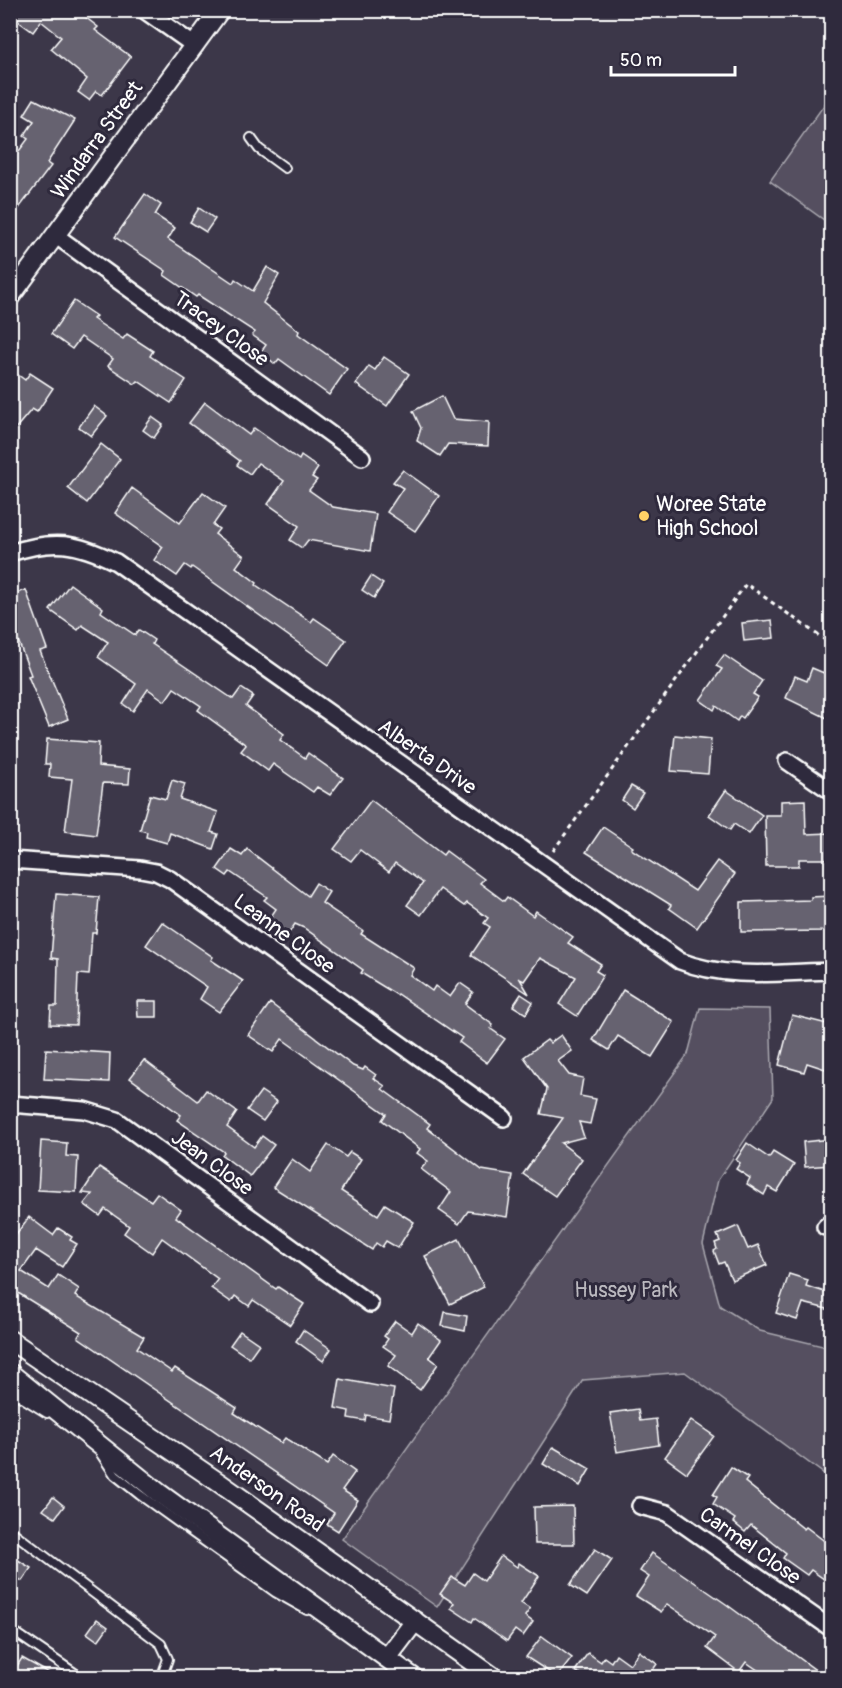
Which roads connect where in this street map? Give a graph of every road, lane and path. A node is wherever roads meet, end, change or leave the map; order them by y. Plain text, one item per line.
1 (144, 10) edge
2 (220, 10) edge
3 (195, 46) junction
4 (251, 138) dead end
5 (285, 168) dead end
6 (56, 235) junction
7 (10, 297) edge
8 (363, 457) dead end
9 (10, 553) edge
10 (831, 645) edge
11 (787, 761) dead end
12 (831, 792) edge
13 (10, 860) edge
14 (543, 865) junction
15 (831, 971) edge
16 (10, 1104) edge
17 (504, 1118) dead end
18 (370, 1304) dead end
19 (10, 1340) edge
20 (10, 1373) edge
21 (10, 1390) edge
22 (96, 1443) junction
23 (640, 1506) dead end
24 (10, 1530) edge
25 (415, 1621) junction
26 (10, 1629) edge
27 (831, 1629) edge
28 (387, 1658) junction
29 (474, 1672) edge
30 (82, 1677) edge
31 (161, 1677) edge
32 (414, 1677) edge
33 (495, 1677) edge

1 - 3 street
2 - 3 street, Windarra Street
3 - 6 street, Windarra Street
4 - 5 lane
6 - 7 street, Windarra Street
6 - 8 street, Tracey Close
9 - 14 street, Alberta Drive
10 - 14 path
11 - 12 street
13 - 17 street, Leanne Close
14 - 15 street, Alberta Drive
16 - 18 street, Jean Close
19 - 25 street, Anderson Road
20 - 22 street
21 - 22 lane
22 - 28 street
23 - 27 street, Carmel Close
24 - 31 lane
25 - 28 street
25 - 29 street, Anderson Road
26 - 30 lane
28 - 32 street
29 - 33 street, Anderson Road

